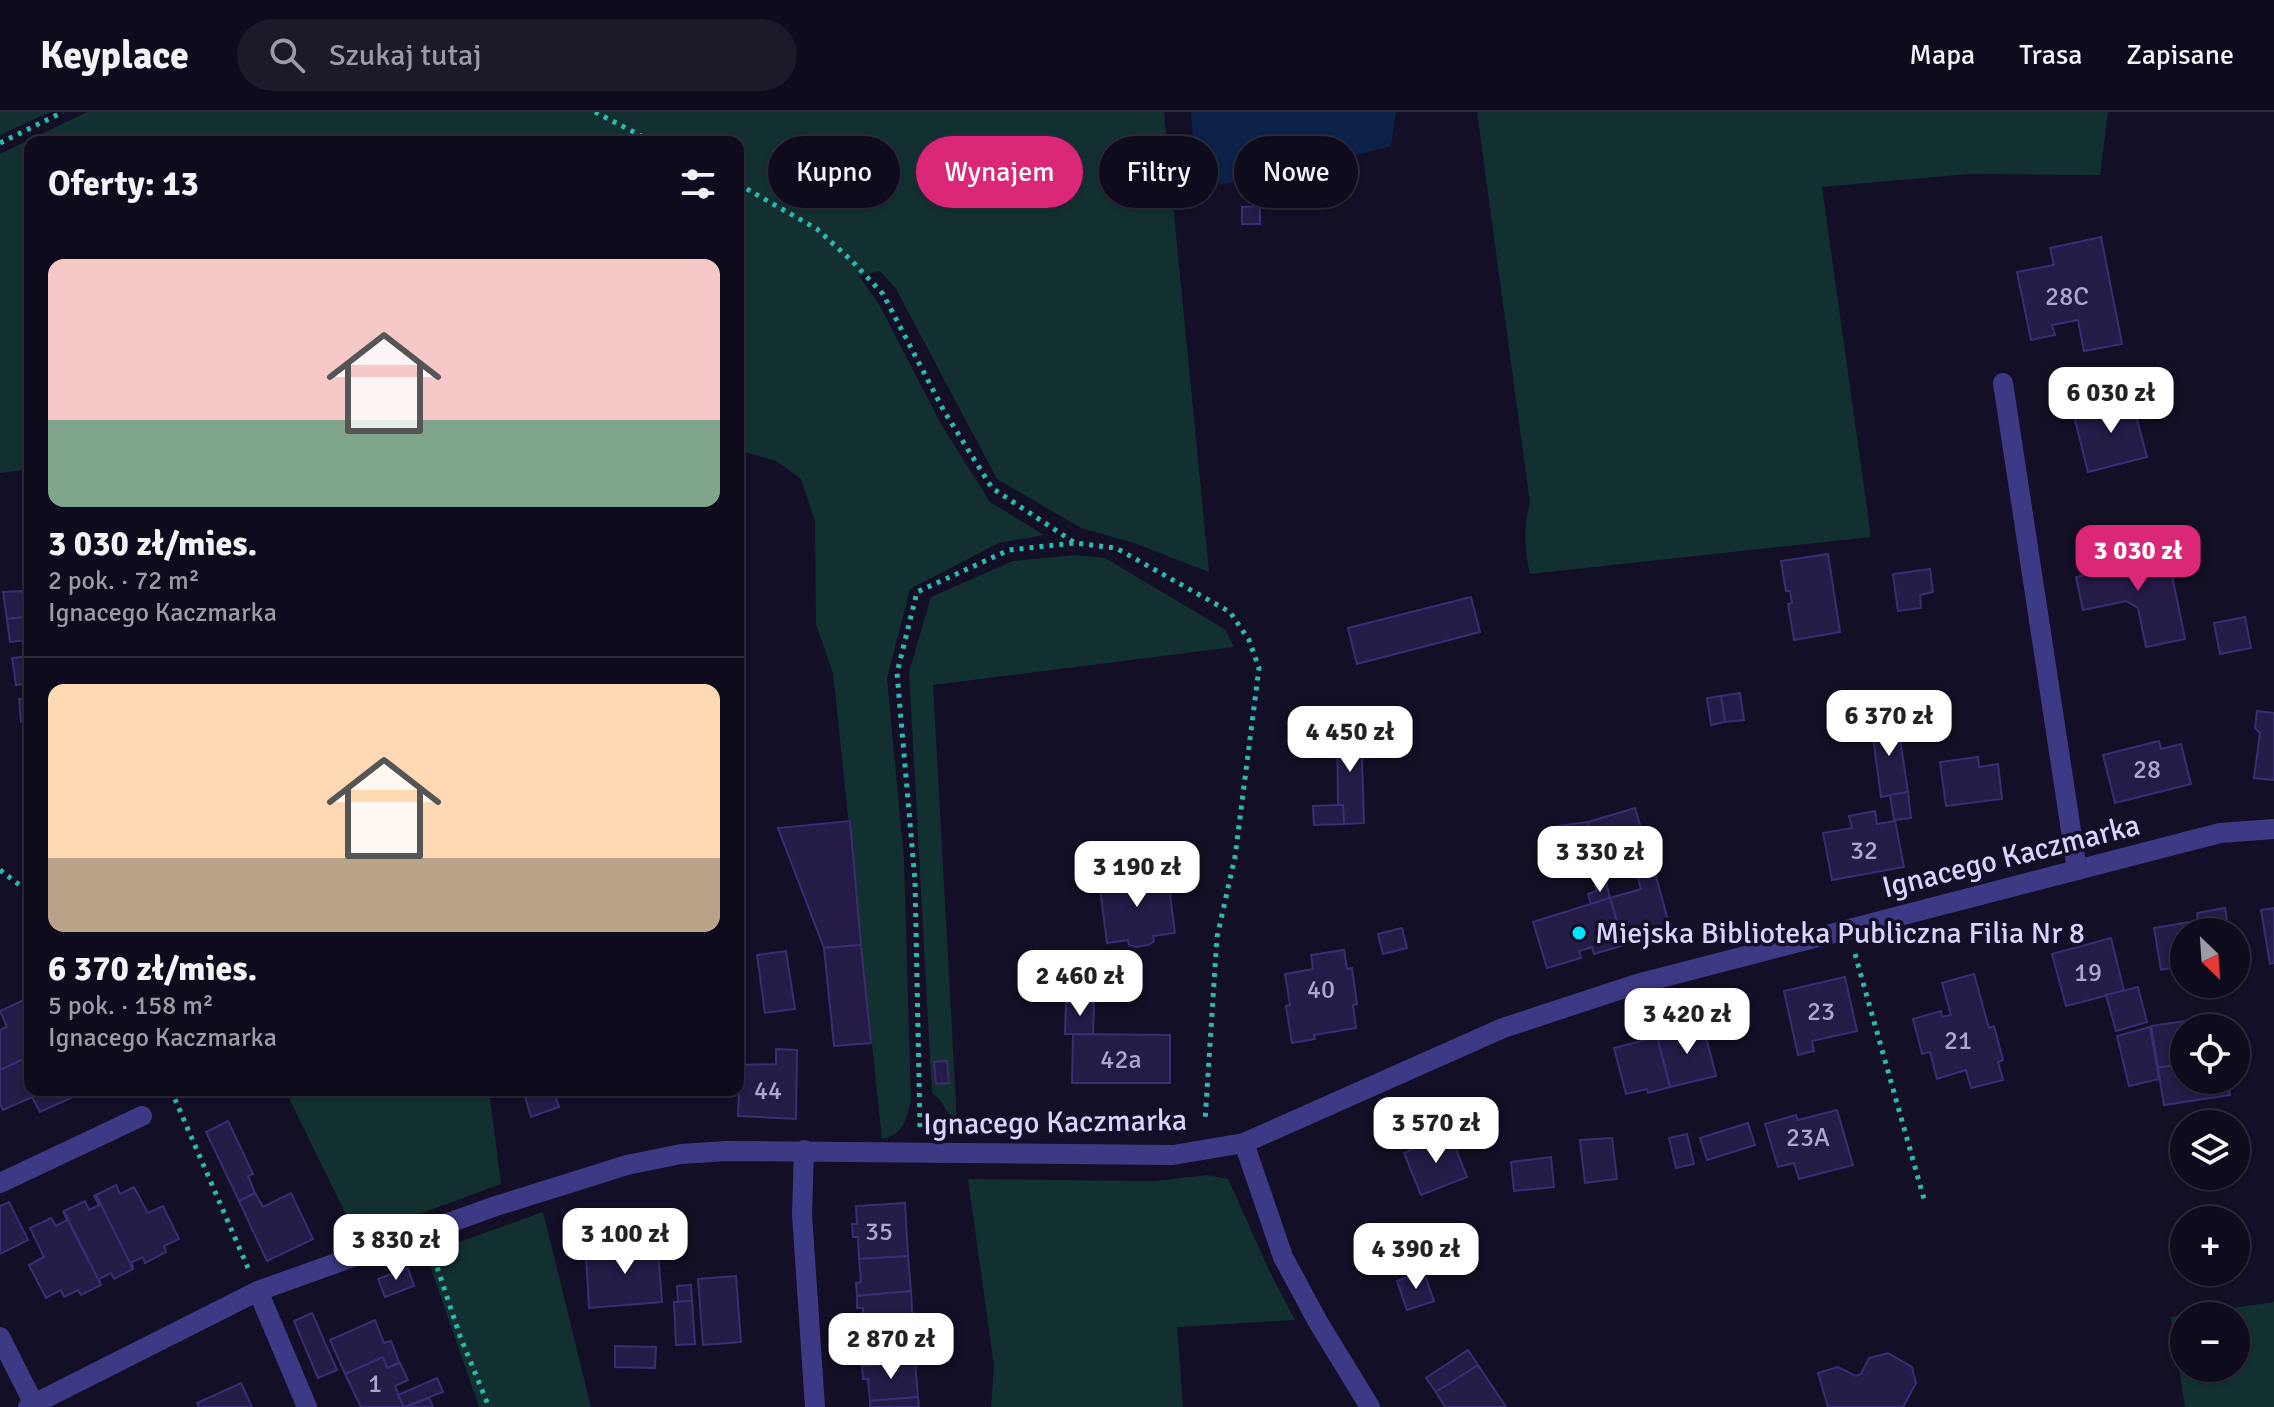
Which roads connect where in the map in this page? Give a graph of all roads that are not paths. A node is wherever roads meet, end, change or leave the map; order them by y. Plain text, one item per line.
1 (2003, 383) dead end
2 (2274, 829) edge
3 (2077, 870) junction
4 (142, 1116) dead end
5 (1244, 1143) junction
6 (804, 1150) junction
7 (0, 1183) edge
8 (258, 1291) junction
9 (0, 1337) edge
10 (31, 1405) edge
11 (307, 1407) edge
12 (815, 1407) edge
13 (1370, 1407) edge

1 - 3 street
2 - 3 street, Ignacego Kaczmarka
3 - 5 street, Ignacego Kaczmarka
4 - 7 street
5 - 6 street, Ignacego Kaczmarka
5 - 13 street
6 - 8 street, Ignacego Kaczmarka
6 - 12 street
8 - 10 street, Ignacego Kaczmarka
8 - 11 street
9 - 10 street

